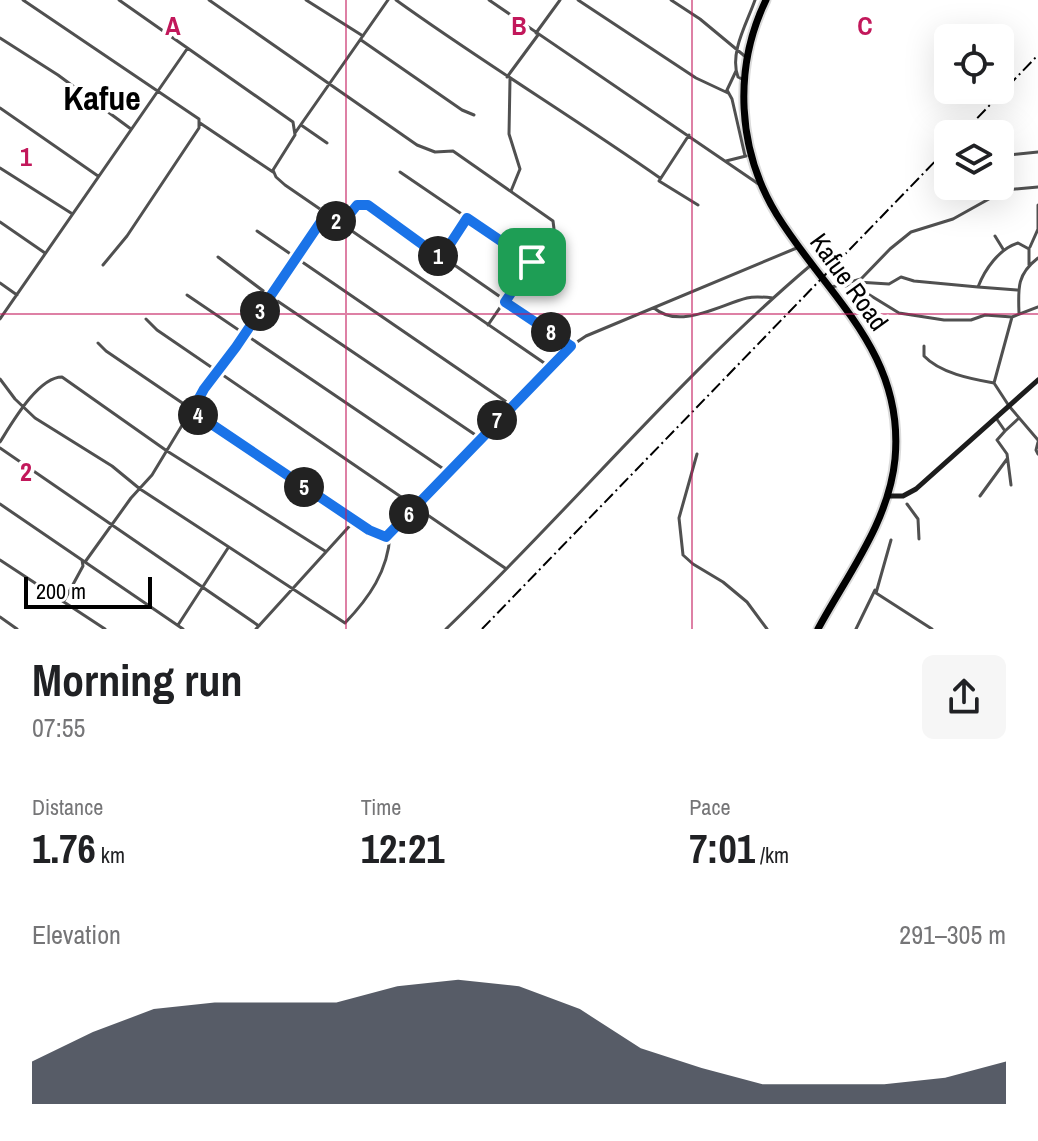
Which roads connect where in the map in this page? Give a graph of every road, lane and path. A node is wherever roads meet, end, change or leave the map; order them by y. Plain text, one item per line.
1 (23, 0) edge
2 (119, 0) edge
3 (209, 0) edge
4 (306, 0) edge
5 (388, 0) edge
6 (396, 0) edge
7 (489, 0) edge
8 (560, 0) edge
9 (578, 0) edge
10 (671, 0) edge
11 (766, 0) edge
12 (753, 1) edge
13 (537, 33) junction
14 (0, 38) edge
15 (362, 38) junction
16 (187, 48) junction
17 (737, 49) junction
18 (747, 58) junction
19 (736, 71) junction
20 (509, 78) junction
21 (744, 80) junction
22 (330, 85) junction
23 (157, 91) junction
24 (728, 93) junction
25 (0, 108) edge
26 (474, 115) dead end
27 (200, 123) junction
28 (301, 125) junction
29 (131, 129) junction
30 (295, 133) junction
31 (689, 135) junction
32 (327, 143) dead end
33 (1038, 151) edge
34 (1014, 154) edge
35 (748, 156) junction
36 (726, 161) junction
37 (0, 168) edge
38 (273, 172) junction
39 (400, 172) dead end
40 (98, 176) junction
41 (660, 178) junction
42 (763, 187) junction
43 (1038, 187) edge
44 (511, 191) junction
45 (698, 205) dead end
46 (1038, 205) edge
47 (72, 214) junction
48 (326, 214) junction
49 (467, 218) junction
50 (0, 222) edge
51 (342, 224) junction
52 (1038, 224) edge
53 (257, 231) dead end
54 (995, 236) dead end
55 (799, 247) junction
56 (1003, 249) junction
57 (1029, 249) junction
58 (45, 253) junction
59 (218, 257) dead end
60 (297, 258) junction
61 (441, 258) junction
62 (1038, 258) edge
63 (532, 262) junction
64 (813, 264) junction
65 (103, 265) dead end
66 (1029, 265) junction
67 (856, 282) junction
68 (0, 283) edge
69 (834, 286) junction
70 (978, 287) junction
71 (1018, 290) junction
72 (17, 295) junction
73 (187, 295) dead end
74 (270, 296) junction
75 (773, 298) junction
76 (505, 302) junction
77 (1038, 307) edge
78 (654, 308) junction
79 (1019, 313) junction
80 (1012, 317) junction
81 (0, 319) edge
82 (146, 319) dead end
83 (488, 325) junction
84 (245, 334) junction
85 (98, 343) dead end
86 (571, 346) junction
87 (924, 346) dead end
88 (550, 367) junction
89 (218, 371) junction
90 (0, 379) edge
91 (1038, 380) edge
92 (994, 383) junction
93 (511, 405) junction
94 (1009, 406) junction
95 (23, 407) junction
96 (192, 411) junction
97 (996, 418) junction
98 (1019, 418) junction
99 (1005, 431) junction
100 (480, 438) junction
101 (1038, 441) edge
102 (0, 442) edge
103 (0, 448) edge
104 (167, 451) junction
105 (697, 454) dead end
106 (1038, 454) edge
107 (1007, 459) junction
108 (448, 472) junction
109 (1011, 485) dead end
110 (140, 489) junction
111 (887, 496) junction
112 (980, 496) dead end
113 (0, 504) edge
114 (907, 504) dead end
115 (416, 506) junction
116 (355, 520) junction
117 (113, 524) junction
118 (390, 535) junction
119 (919, 539) dead end
120 (891, 540) dead end
121 (228, 547) junction
122 (325, 551) junction
123 (0, 560) edge
124 (84, 561) junction
125 (505, 568) junction
126 (202, 588) junction
127 (293, 588) junction
128 (875, 590) junction
129 (64, 601) junction
130 (0, 617) edge
131 (178, 625) junction
132 (259, 626) edge
133 (17, 629) edge
134 (105, 629) edge
135 (183, 629) edge
136 (269, 629) edge
137 (446, 629) edge
138 (767, 629) edge
139 (818, 629) edge
140 (856, 629) edge
141 (932, 629) edge

1 - 23 street
2 - 16 street
3 - 22 street
4 - 15 street
5 - 15 street
6 - 20 street
7 - 13 street
8 - 13 street
9 - 24 street
10 - 17 street
11 - 18 highway, Kafue Road
12 - 17 street
13 - 20 street
13 - 31 street
14 - 29 street
15 - 22 street
15 - 26 street
16 - 23 street
16 - 30 street
17 - 18 street
17 - 19 street
18 - 21 highway, Kafue Road
19 - 21 street
19 - 24 street
20 - 41 street
20 - 44 street
21 - 35 highway, Kafue Road
22 - 28 street
22 - 44 street
23 - 27 street
23 - 29 street
24 - 35 street
25 - 40 street
27 - 38 street
27 - 65 street
28 - 30 street
28 - 32 street
29 - 40 street
30 - 38 street
31 - 36 street
31 - 41 street
33 - 34 street
35 - 36 street
35 - 42 highway, Kafue Road
36 - 42 street
37 - 47 street
38 - 48 street
39 - 49 street
40 - 47 street
41 - 45 street
42 - 55 highway, Kafue Road
43 - 67 street
44 - 63 street
46 - 52 street
47 - 58 street
48 - 51 street
48 - 60 street
49 - 61 street
49 - 63 street
50 - 58 street
51 - 61 street
51 - 83 street
52 - 57 street
53 - 60 street
54 - 56 street
55 - 64 highway, Kafue Road
55 - 78 street
56 - 57 street
56 - 70 street
57 - 66 street
58 - 72 street
59 - 74 street
60 - 74 street
60 - 93 street
61 - 76 street
62 - 66 street
63 - 76 street
64 - 69 highway, Kafue Road
64 - 75 street
66 - 71 street
67 - 69 street
67 - 70 street
68 - 72 street
69 - 80 street
69 - 111 highway, Kafue Road
70 - 71 street
71 - 79 street
72 - 81 street
73 - 84 street
74 - 84 street
74 - 100 street
75 - 78 street
75 - 125 street
76 - 83 street
76 - 86 street
77 - 79 street
78 - 86 street
79 - 80 street
80 - 92 street
82 - 89 street
83 - 88 street
84 - 89 street
84 - 108 street
85 - 96 street
86 - 88 street
87 - 92 street
88 - 93 street
89 - 96 street
89 - 115 street
90 - 95 street
91 - 94 street
92 - 94 street
93 - 100 street
94 - 97 street
94 - 98 street
95 - 102 street
95 - 104 street
95 - 110 street
96 - 104 street
96 - 116 street
97 - 99 street
97 - 111 street
98 - 99 street
98 - 101 street
99 - 107 street
100 - 108 street
101 - 106 street
103 - 117 street
104 - 110 street
104 - 122 street
105 - 138 street
107 - 109 street
107 - 112 street
108 - 115 street
110 - 117 street
110 - 121 street
111 - 139 highway, Kafue Road
113 - 124 street
114 - 119 street
115 - 118 street
115 - 125 street
116 - 118 street
116 - 122 street
117 - 124 street
117 - 126 street
118 - 127 street
120 - 128 street
121 - 126 street
121 - 127 street
122 - 127 street
123 - 129 street
124 - 129 street
124 - 131 street
125 - 137 street
126 - 131 street
126 - 132 street
127 - 132 street
128 - 140 street
128 - 141 street
129 - 134 street
130 - 133 street
131 - 135 street
132 - 136 street

